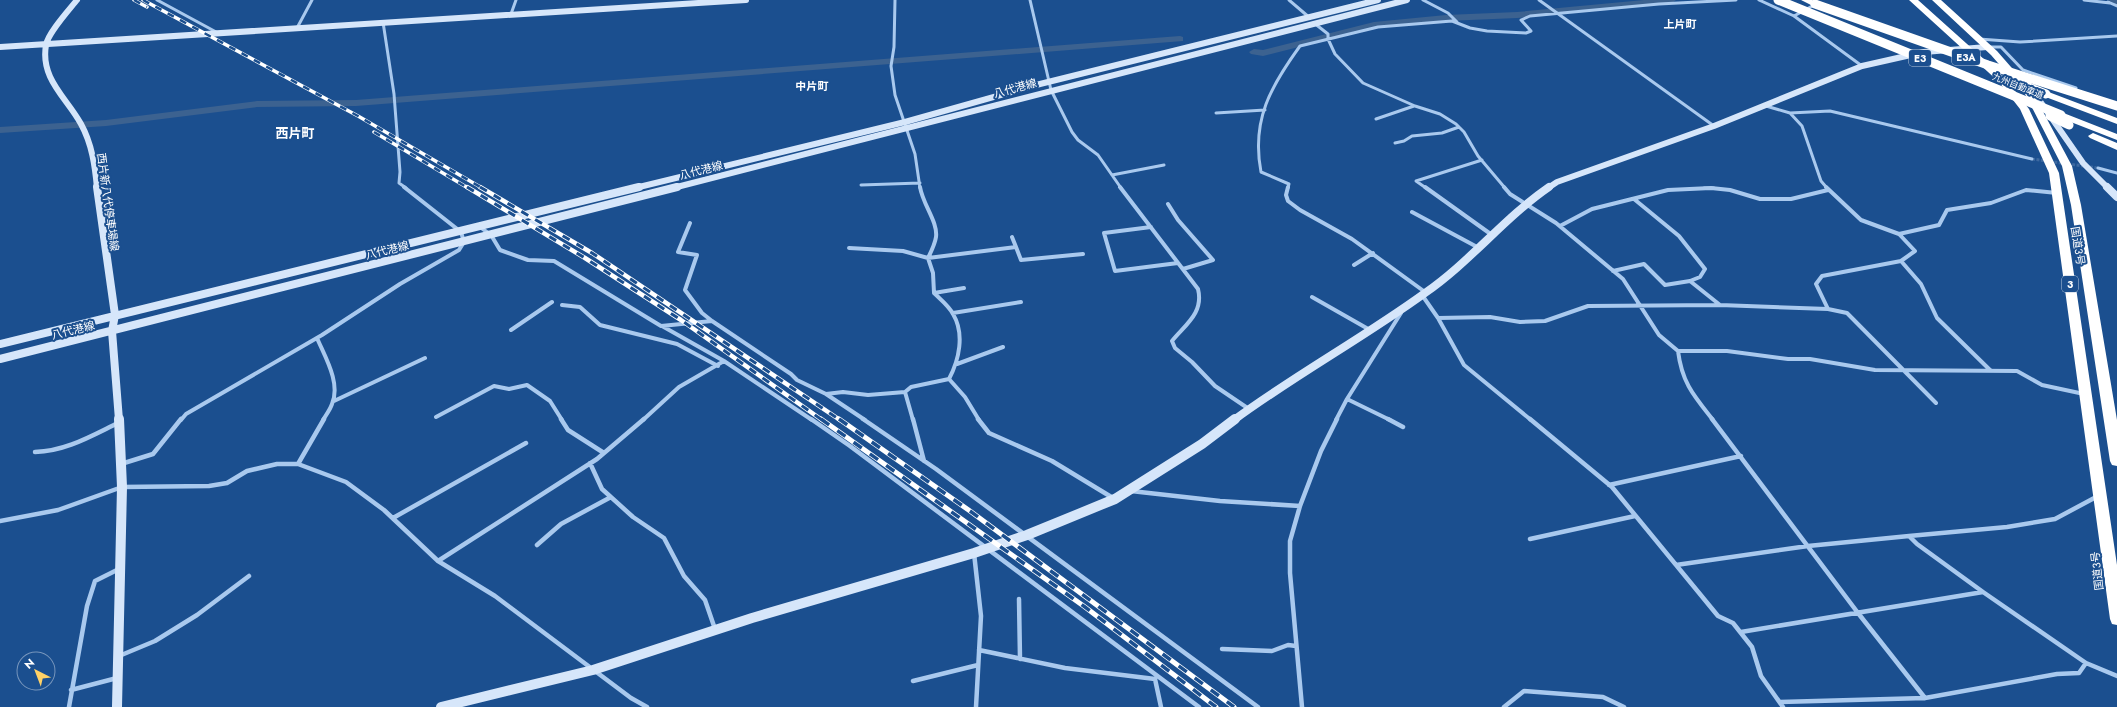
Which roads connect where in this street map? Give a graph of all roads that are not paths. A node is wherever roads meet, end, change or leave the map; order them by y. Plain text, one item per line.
1 (77, 0) edge
2 (157, 0) edge
3 (312, 0) edge
4 (516, 0) edge
5 (746, 0) edge
6 (896, 0) edge
7 (1030, 0) edge
8 (1289, 0) edge
9 (1378, 0) edge
10 (1407, 0) edge
11 (1423, 0) edge
12 (1539, 0) edge
13 (1736, 0) edge
14 (1759, 0) edge
15 (1778, 0) edge
16 (1805, 0) edge
17 (1913, 0) edge
18 (1936, 0) edge
19 (2084, 0) edge
20 (2105, 0) edge
21 (1816, 2) edge
22 (2110, 2) junction
23 (2117, 6) edge
24 (511, 14) junction
25 (1556, 14) junction
26 (1794, 16) junction
27 (1816, 16) junction
28 (1312, 20) junction
29 (383, 22) junction
30 (1457, 22) junction
31 (296, 28) junction
32 (218, 33) junction
33 (2117, 36) edge
34 (1328, 39) junction
35 (1978, 39) junction
36 (46, 44) junction
37 (0, 47) edge
38 (1964, 48) junction
39 (1991, 50) junction
40 (1862, 66) junction
41 (1049, 82) junction
42 (1051, 90) junction
43 (2117, 102) edge
44 (1415, 106) junction
45 (1766, 106) junction
46 (2117, 106) edge
47 (1265, 110) junction
48 (1216, 113) dead end
49 (1790, 113) junction
50 (1376, 118) dead end
51 (2117, 121) edge
52 (906, 126) junction
53 (1714, 126) junction
54 (1459, 127) junction
55 (2117, 137) edge
56 (1395, 143) dead end
57 (2117, 147) edge
58 (2032, 159) tunnel mouth
59 (1482, 160) junction
60 (1164, 165) dead end
61 (2098, 168) tunnel mouth
62 (2117, 173) edge
63 (1112, 175) junction
64 (920, 183) junction
65 (860, 185) dead end
66 (1828, 190) junction
67 (2056, 193) junction
68 (2117, 197) edge
69 (1634, 199) junction
70 (1168, 204) dead end
71 (1525, 204) junction
72 (1412, 212) dead end
73 (690, 223) dead end
74 (1560, 226) junction
75 (480, 227) junction
76 (1151, 227) junction
77 (461, 232) junction
78 (1899, 234) junction
79 (491, 235) junction
80 (1492, 235) junction
81 (1012, 237) dead end
82 (464, 242) junction
83 (1016, 247) junction
84 (849, 248) dead end
85 (1479, 249) junction
86 (1373, 253) junction
87 (1083, 254) dead end
88 (928, 258) junction
89 (1901, 261) junction
90 (1178, 263) junction
91 (1354, 265) dead end
92 (1183, 269) junction
93 (1613, 271) junction
94 (1690, 281) junction
95 (964, 288) dead end
96 (934, 293) junction
97 (1424, 294) junction
98 (1312, 297) dead end
99 (552, 302) dead end
100 (1021, 302) dead end
101 (562, 305) dead end
102 (1720, 305) junction
103 (1405, 306) junction
104 (1640, 306) junction
105 (1828, 309) junction
106 (953, 313) junction
107 (115, 315) junction
108 (1438, 318) junction
109 (712, 321) junction
110 (661, 326) junction
111 (511, 330) dead end
112 (1370, 330) junction
113 (112, 331) junction
114 (316, 338) junction
115 (0, 344) edge
116 (1003, 347) dead end
117 (1678, 351) junction
118 (425, 358) dead end
119 (0, 359) edge
120 (724, 361) junction
121 (957, 364) junction
122 (718, 366) junction
123 (1990, 370) junction
124 (1906, 371) junction
125 (949, 379) junction
126 (905, 392) junction
127 (826, 394) junction
128 (2086, 394) junction
129 (1347, 399) junction
130 (334, 401) junction
131 (1936, 403) dead end
132 (1249, 409) junction
133 (436, 417) dead end
134 (119, 422) junction
135 (1403, 427) dead end
136 (526, 443) dead end
137 (35, 452) dead end
138 (604, 453) junction
139 (1741, 456) junction
140 (2117, 461) edge
141 (924, 462) junction
142 (590, 463) junction
143 (121, 464) junction
144 (298, 464) junction
145 (1609, 485) junction
146 (122, 487) junction
147 (1129, 491) junction
148 (2101, 494) junction
149 (611, 497) junction
150 (1115, 500) junction
151 (1300, 506) junction
152 (1635, 516) junction
153 (393, 518) junction
154 (0, 521) edge
155 (1027, 535) junction
156 (1909, 536) junction
157 (1530, 539) dead end
158 (537, 545) dead end
159 (1808, 546) junction
160 (988, 548) junction
161 (974, 553) junction
162 (438, 561) junction
163 (1676, 565) junction
164 (120, 568) junction
165 (249, 576) dead end
166 (1983, 592) junction
167 (1019, 599) dead end
168 (1858, 613) junction
169 (2117, 619) edge
170 (715, 630) junction
171 (1740, 632) junction
172 (1296, 646) junction
173 (1222, 649) dead end
174 (979, 650) junction
175 (119, 656) junction
176 (1020, 659) junction
177 (2086, 663) junction
178 (978, 665) junction
179 (593, 670) junction
180 (2117, 676) edge
181 (118, 678) junction
182 (913, 681) dead end
183 (71, 690) junction
184 (1925, 698) junction
185 (1780, 702) junction
186 (69, 707) edge
187 (117, 707) edge
188 (441, 707) edge
189 (647, 707) edge
190 (976, 707) edge
191 (1161, 707) edge
192 (1199, 707) edge
193 (1258, 707) edge
194 (1302, 707) edge
195 (1504, 707) edge
196 (1624, 707) edge
197 (1783, 707) edge

1 - 36 main road
2 - 32 street
3 - 31 street
4 - 24 street
5 - 24 main road
6 - 52 street
7 - 41 street
8 - 28 street
9 - 28 main road, 八代港線
10 - 28 main road, 八代港線
11 - 30 street
12 - 25 street
13 - 25 street
14 - 26 street
15 - 27 highway, 九州自動車道 / E3, bridge
16 - 21 highway, 九州自動車道 / E3
17 - 38 highway, 国道3号 / 3
18 - 35 highway, 国道3号 / 3
19 - 22 street
20 - 22 street
21 - 26 street
21 - 46 highway, E3A, bridge
21 - 51 highway, 九州自動車道 / E3, bridge
22 - 23 street
24 - 29 main road
25 - 30 street
25 - 53 street
26 - 40 street
27 - 55 highway, 九州自動車道 / E3, bridge
27 - 57 highway, E3A, bridge
28 - 34 street
28 - 41 main road, 八代港線
28 - 42 main road, 八代港線
29 - 31 main road
29 - 77 street
30 - 34 street
31 - 32 main road
32 - 36 main road
33 - 35 street
34 - 44 street
34 - 47 street
35 - 39 highway, 国道3号 / 3
36 - 37 main road
36 - 107 main road, 西片新八代停車場線
38 - 39 main road
38 - 40 main road
38 - 67 highway, 国道3号 / 3
39 - 43 street
39 - 68 main road
39 - 140 highway, 国道3号 / 3
40 - 45 main road
41 - 42 street
41 - 52 main road, 八代港線
42 - 52 main road, 八代港線
42 - 63 street
44 - 50 street
44 - 54 street
45 - 49 street
45 - 53 main road
47 - 48 street
47 - 86 street
49 - 58 street
49 - 66 street
52 - 64 street
52 - 75 main road, 八代港線
52 - 79 main road, 八代港線
53 - 71 main road
54 - 56 street
54 - 59 street
59 - 71 street
59 - 80 street
60 - 63 street
61 - 62 street
63 - 76 street
64 - 65 street
64 - 88 street
66 - 69 street
66 - 78 street
67 - 78 street
67 - 128 highway, 国道3号 / 3
69 - 74 street
69 - 94 street
70 - 92 street
71 - 74 street
71 - 80 main road
72 - 85 street
73 - 109 street
74 - 93 street
75 - 77 main road, 八代港線
75 - 79 street
76 - 90 street
76 - 90 street
77 - 82 street
77 - 107 main road, 八代港線
78 - 89 street
79 - 82 main road, 八代港線
79 - 110 street
80 - 85 main road
81 - 83 street
82 - 113 main road, 八代港線
82 - 114 street
83 - 87 street
83 - 88 street
84 - 88 street
85 - 97 main road
86 - 91 street
86 - 97 street
88 - 96 street
89 - 105 street
89 - 123 street
90 - 92 street
92 - 132 street
93 - 94 street
93 - 104 street
94 - 102 street
95 - 96 street
96 - 106 street
97 - 103 main road
97 - 108 street
98 - 112 street
99 - 111 street
100 - 106 street
101 - 122 street
102 - 104 street
102 - 105 street
103 - 112 main road
103 - 129 street
104 - 108 street
104 - 117 street
105 - 124 street
106 - 121 street
107 - 113 main road, 西片新八代停車場線
107 - 115 main road, 八代港線
108 - 145 street
109 - 110 street
109 - 127 street
110 - 120 street
112 - 132 main road
113 - 119 main road, 八代港線
113 - 134 main road, 西片新八代停車場線
114 - 130 street
114 - 143 street
116 - 121 street
117 - 124 street
117 - 139 street
118 - 130 street
120 - 122 street
120 - 160 street
121 - 125 street
122 - 138 street
123 - 124 street
123 - 128 street
124 - 131 street
125 - 126 street
125 - 150 street
126 - 127 street
126 - 141 street
127 - 141 street
128 - 148 highway, 国道3号 / 3
129 - 135 street
129 - 151 street
130 - 144 street
132 - 147 main road
133 - 138 street
134 - 137 street
134 - 143 main road, 西片新八代停車場線
136 - 153 street
138 - 142 street
139 - 145 street
139 - 159 street
141 - 155 street
142 - 149 street
142 - 162 street
143 - 146 main road, 西片新八代停車場線
144 - 146 street
144 - 153 street
145 - 152 street
146 - 154 street
146 - 164 main road, 西片新八代停車場線
147 - 150 main road
147 - 151 street
148 - 156 street
148 - 169 highway, 国道3号 / 3
149 - 158 street
149 - 170 street
150 - 155 main road
151 - 172 street
152 - 157 street
152 - 163 street
153 - 162 street
155 - 160 main road
155 - 193 street
156 - 159 street
156 - 166 street
159 - 163 street
159 - 168 street
160 - 161 main road
160 - 192 street
161 - 170 main road
161 - 174 street
162 - 179 street
163 - 171 street
164 - 175 main road, 西片新八代停車場線
164 - 183 street
165 - 175 street
166 - 168 street
166 - 177 street
167 - 176 street
168 - 171 street
168 - 184 street
170 - 179 main road
171 - 185 street
172 - 173 street
172 - 194 street
174 - 176 street
174 - 178 street
175 - 181 main road, 西片新八代停車場線
176 - 191 street
177 - 180 street
177 - 184 street
178 - 182 street
178 - 190 street
179 - 188 main road
179 - 189 street
181 - 183 street
181 - 187 main road, 西片新八代停車場線
183 - 186 street
184 - 185 street
185 - 197 street
195 - 196 street

